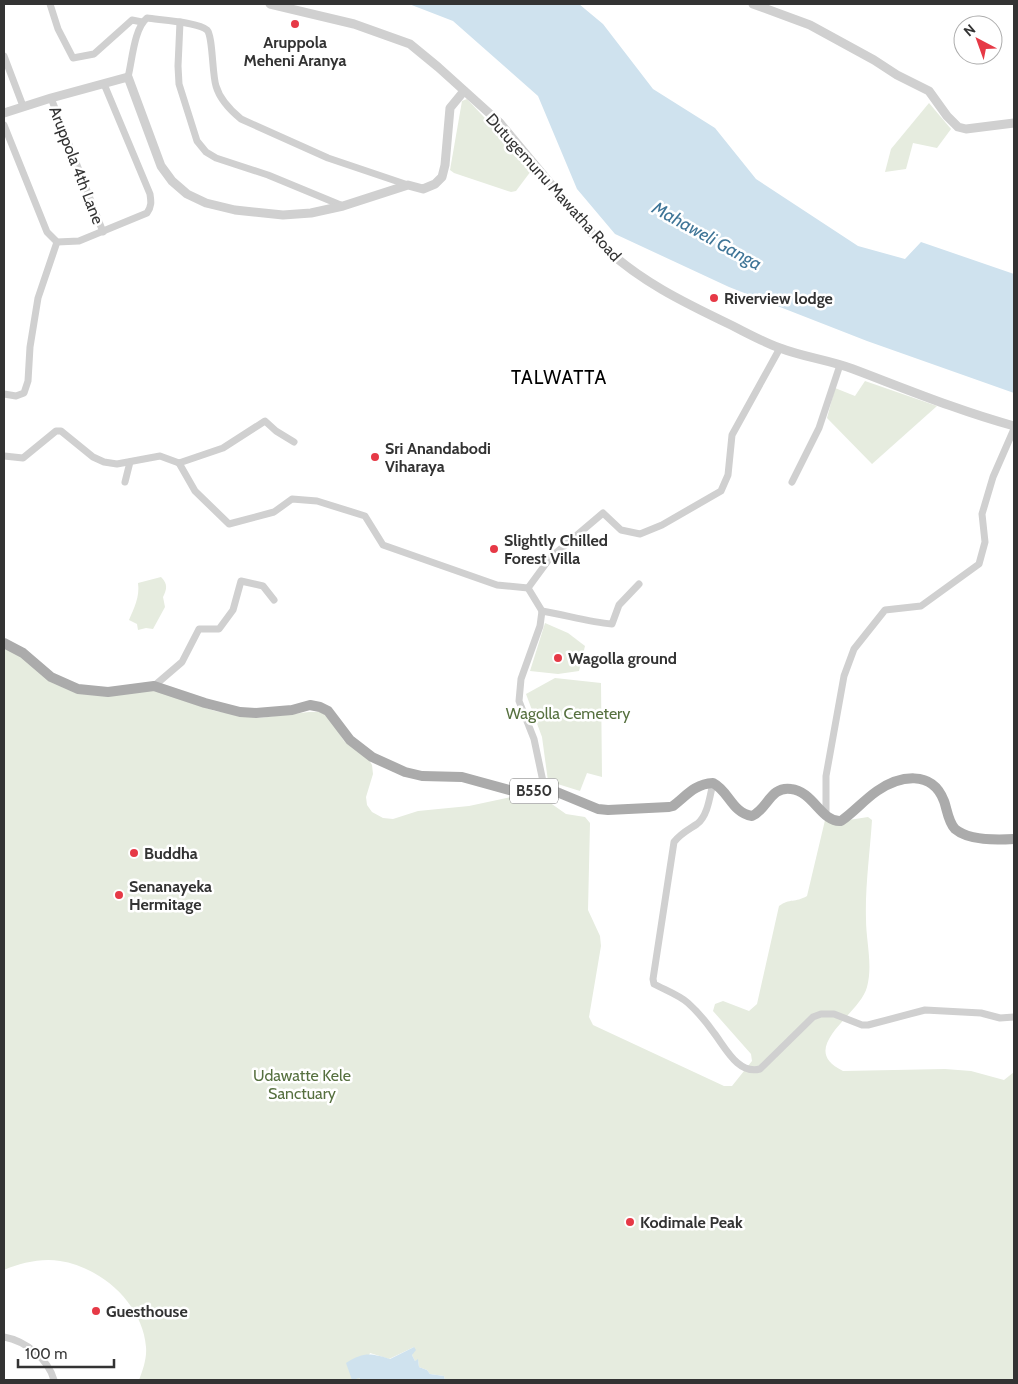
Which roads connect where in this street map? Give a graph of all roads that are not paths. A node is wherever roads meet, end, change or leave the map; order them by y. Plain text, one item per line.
1 (50, 4) edge
2 (270, 4) edge
3 (753, 4) edge
4 (142, 22) junction
5 (180, 22) junction
6 (4, 56) edge
7 (128, 78) junction
8 (104, 84) junction
9 (464, 92) junction
10 (51, 98) junction
11 (23, 106) junction
12 (4, 112) edge
13 (1014, 123) edge
14 (4, 125) edge
15 (408, 185) junction
16 (343, 206) junction
17 (103, 232) junction
18 (57, 242) junction
19 (780, 348) junction
20 (840, 365) junction
21 (4, 394) edge
22 (1014, 428) edge
23 (294, 442) dead end
24 (4, 456) edge
25 (130, 462) junction
26 (178, 463) junction
27 (124, 482) dead end
28 (792, 482) dead end
29 (639, 584) dead end
30 (528, 588) junction
31 (274, 600) dead end
32 (542, 611) junction
33 (4, 643) edge
34 (154, 686) junction
35 (713, 783) junction
36 (545, 791) junction
37 (826, 816) junction
38 (1014, 839) edge
39 (1014, 1017) edge
40 (4, 1337) edge
41 (54, 1380) edge

1 - 4 street
2 - 9 street, Dutugemunu Mawatha Road
3 - 13 street
4 - 5 street
4 - 7 street
5 - 15 street
5 - 16 street
6 - 11 street
7 - 8 street
7 - 16 street
8 - 10 street
8 - 17 street
9 - 15 street
9 - 19 street, Dutugemunu Mawatha Road
10 - 11 street
10 - 17 street, Aruppola 4th Lane
11 - 12 street
14 - 18 street
15 - 16 street
17 - 18 street
18 - 21 street
19 - 20 street, Dutugemunu Mawatha Road
19 - 30 street
20 - 22 street, Dutugemunu Mawatha Road
20 - 28 street
22 - 37 street
23 - 26 street
24 - 25 street
25 - 26 street
25 - 27 street
26 - 30 street
29 - 32 street
30 - 32 street
31 - 34 street
32 - 36 street
33 - 34 main road, B550
34 - 36 main road, B550
35 - 36 main road, B550
35 - 37 main road
35 - 39 street
37 - 38 main road
40 - 41 street

